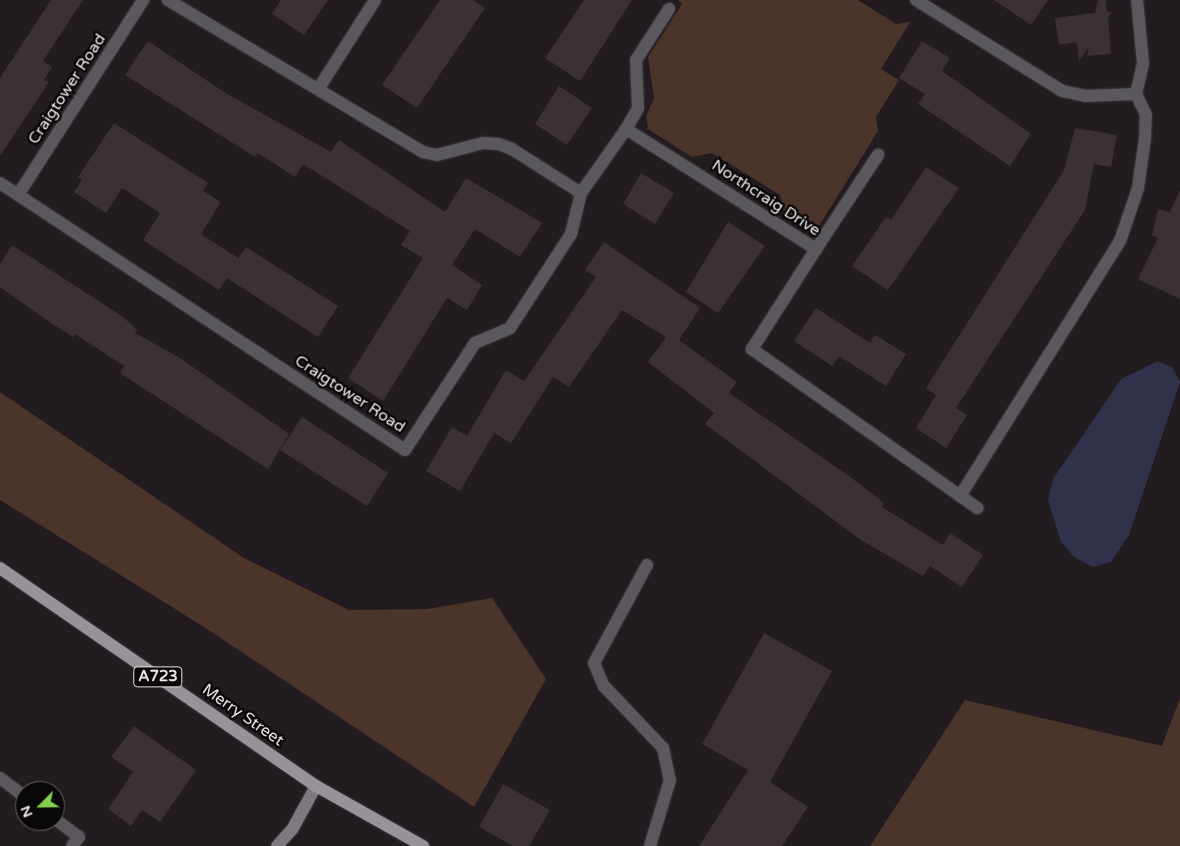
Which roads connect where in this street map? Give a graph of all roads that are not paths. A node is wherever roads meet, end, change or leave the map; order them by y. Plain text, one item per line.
1 (143, 0) edge
2 (168, 0) edge
3 (375, 0) edge
4 (916, 0) edge
5 (1137, 0) edge
6 (670, 9) dead end
7 (319, 88) junction
8 (1136, 94) junction
9 (626, 129) junction
10 (878, 155) dead end
11 (0, 183) edge
12 (581, 193) junction
13 (18, 195) junction
14 (816, 249) junction
15 (960, 496) junction
16 (977, 508) dead end
17 (647, 565) dead end
18 (0, 568) edge
19 (0, 778) edge
20 (316, 786) junction
21 (15, 789) edge
22 (65, 826) edge
23 (72, 846) edge
24 (277, 846) edge
25 (422, 846) edge
26 (650, 846) edge

1 - 13 street, Craigtower Road
2 - 7 street
3 - 7 street
4 - 8 street
5 - 8 street
6 - 9 street
7 - 12 street
8 - 15 street
9 - 12 street
9 - 14 street, Northcraig Drive
10 - 14 street
11 - 13 street, Craigtower Road
12 - 13 street, Craigtower Road
14 - 15 street, Northcraig Drive
15 - 16 street, Northcraig Drive
17 - 26 street
18 - 20 main road, Merry Street / A723
19 - 21 street
20 - 24 main road
20 - 25 main road, Merry Street / A723
22 - 23 street

